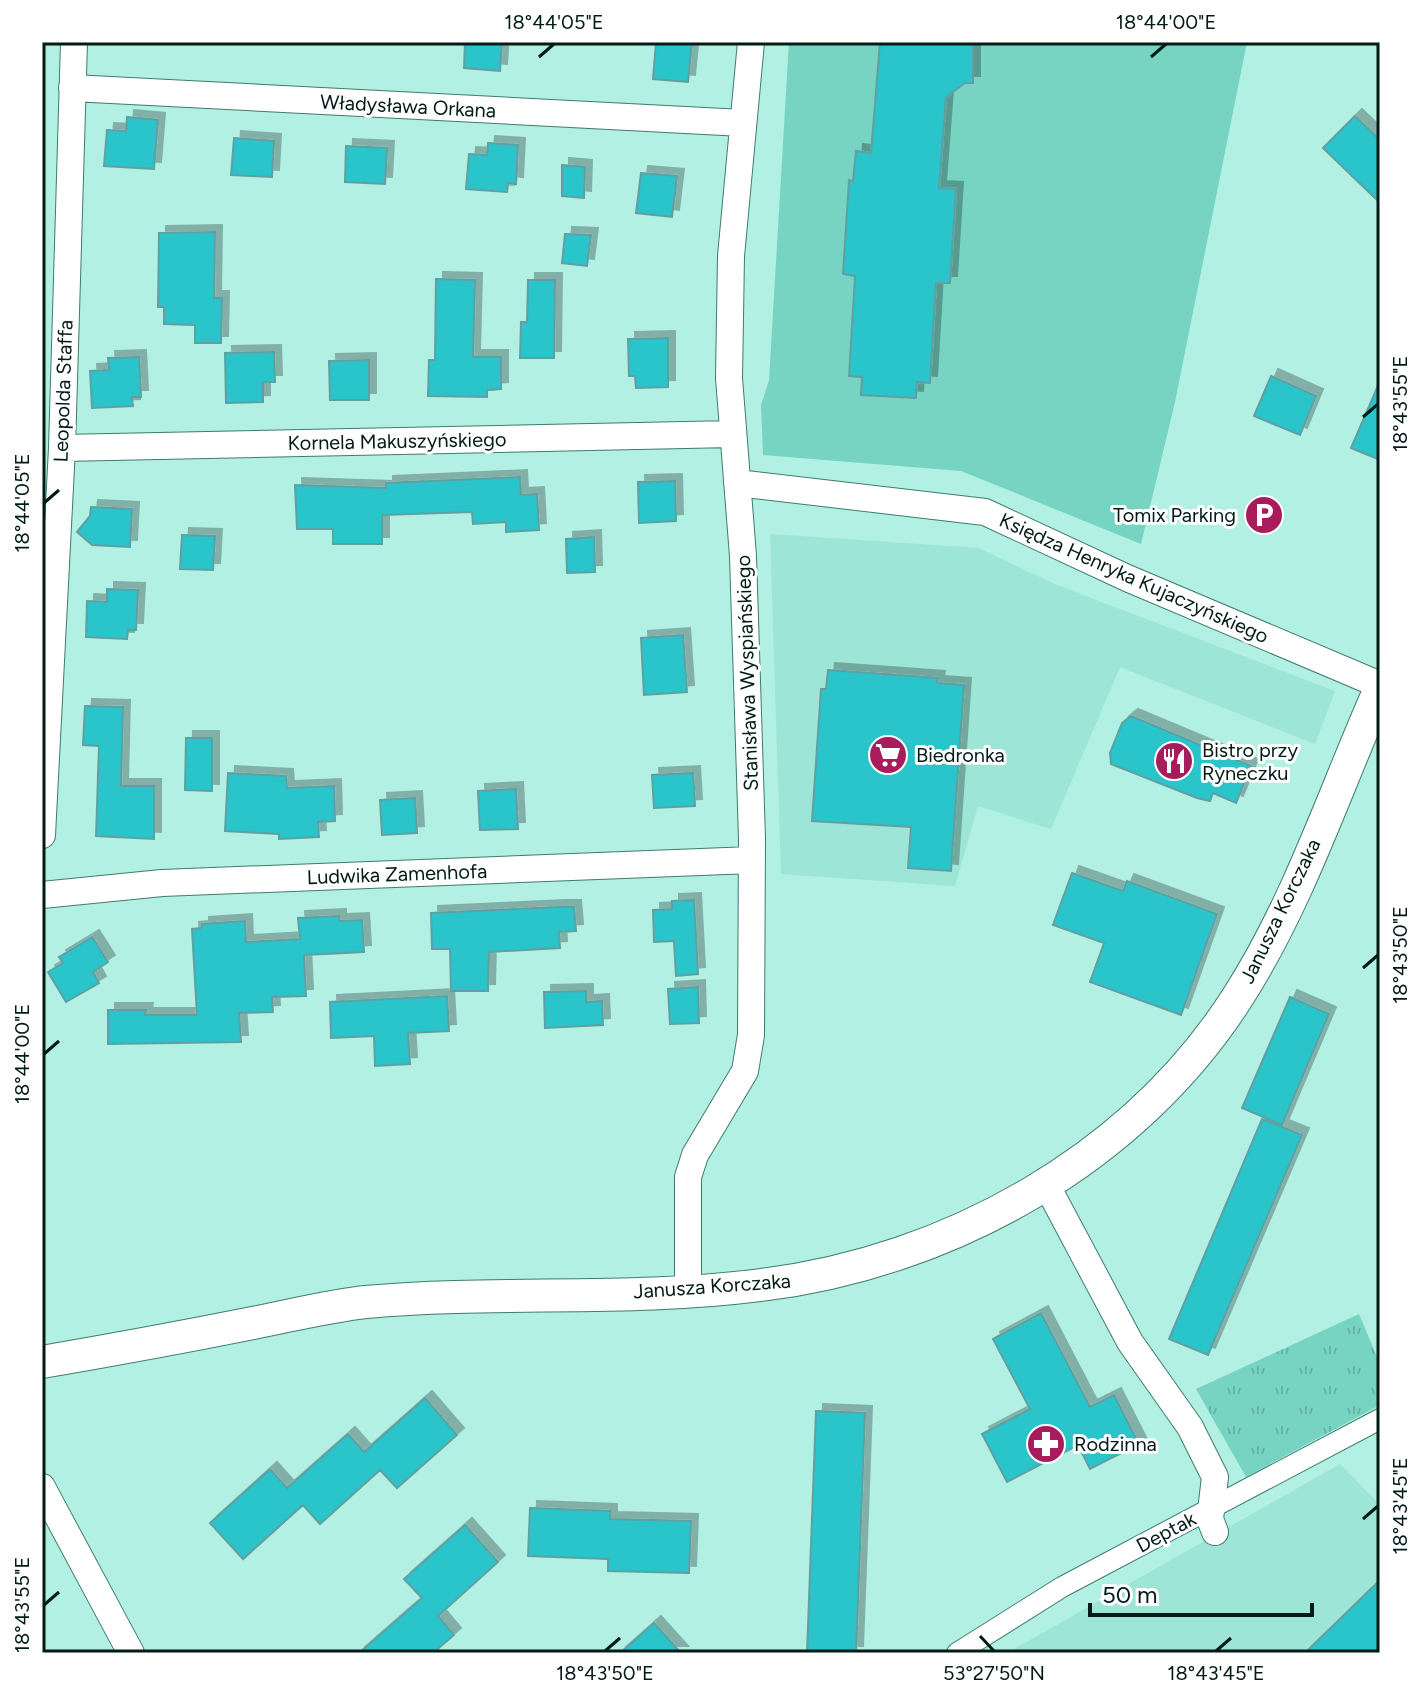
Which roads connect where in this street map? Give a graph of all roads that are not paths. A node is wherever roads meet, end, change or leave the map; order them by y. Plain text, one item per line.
1 (74, 42) edge
2 (751, 42) edge
3 (72, 88) junction
4 (743, 123) junction
5 (732, 434) junction
6 (62, 448) junction
7 (737, 483) junction
8 (1380, 687) edge
9 (42, 835) edge
10 (752, 860) junction
11 (42, 895) edge
12 (1046, 1184) junction
13 (688, 1290) junction
14 (42, 1362) edge
15 (1380, 1419) edge
16 (42, 1487) edge
17 (1213, 1520) junction
18 (131, 1653) edge
19 (957, 1653) edge

1 - 3 street, Leopolda Staffa
2 - 4 street, Stanisława Wyspiańskiego
3 - 4 street, Władysława Orkana
3 - 6 street, Leopolda Staffa
4 - 5 street, Stanisława Wyspiańskiego
5 - 6 street, Kornela Makuszyńskiego
5 - 7 street, Stanisława Wyspiańskiego
6 - 9 street, Leopolda Staffa
7 - 8 street, Księdza Henryka Kujaczyńskiego
7 - 10 street, Stanisława Wyspiańskiego
8 - 12 street, Janusza Korczaka
10 - 11 street, Ludwika Zamenhofa
10 - 13 street, Stanisława Wyspiańskiego
12 - 13 street, Janusza Korczaka
12 - 17 street
13 - 14 street, Janusza Korczaka
15 - 17 street, Deptak
16 - 18 street
17 - 19 street, Deptak

